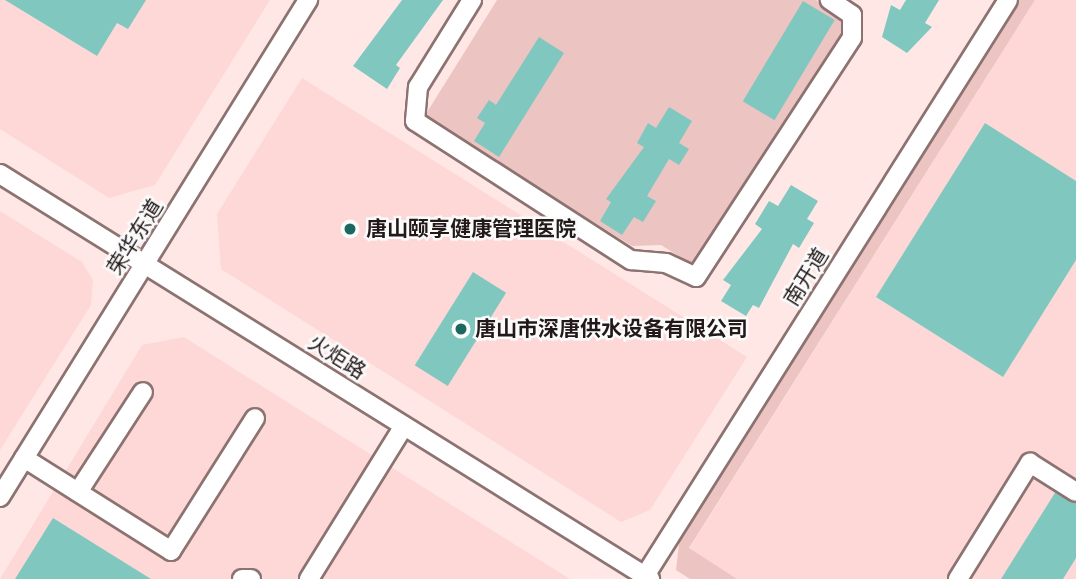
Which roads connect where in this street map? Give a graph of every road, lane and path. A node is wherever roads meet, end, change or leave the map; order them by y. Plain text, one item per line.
1 (308, 0) edge
2 (472, 0) edge
3 (830, 0) edge
4 (1008, 0) edge
5 (0, 174) edge
6 (145, 264) junction
7 (143, 392) dead end
8 (255, 418) dead end
9 (404, 426) junction
10 (24, 458) junction
11 (78, 492) junction
12 (1076, 492) edge
13 (0, 497) edge
14 (646, 578) edge
15 (242, 579) edge
16 (251, 579) edge
17 (309, 579) edge
18 (958, 579) edge

1 - 6 street, 荣华东道
2 - 3 street
4 - 14 street, 南开道
5 - 6 street, 火炬路
6 - 9 street, 火炬路
6 - 10 street, 荣华东道
7 - 11 street
8 - 11 street
9 - 14 street, 火炬路
9 - 17 street
10 - 11 street
10 - 13 street, 荣华东道
12 - 18 street
15 - 16 street

